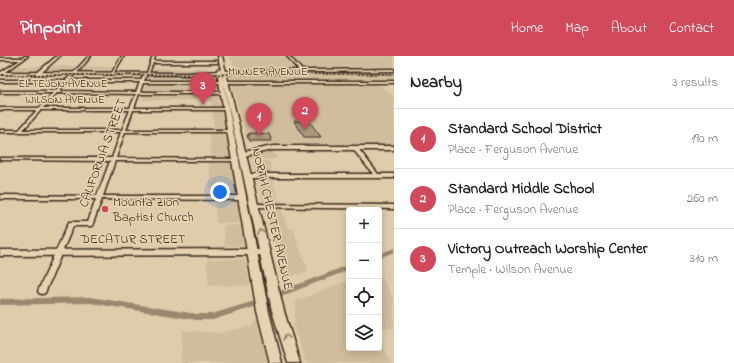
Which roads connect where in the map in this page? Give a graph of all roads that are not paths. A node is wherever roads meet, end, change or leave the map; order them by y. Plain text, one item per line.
1 (27, 56) edge
2 (59, 56) edge
3 (90, 56) edge
4 (122, 56) edge
5 (154, 56) edge
6 (216, 56) edge
7 (220, 56) edge
8 (288, 56) edge
9 (0, 59) edge
10 (23, 59) junction
11 (152, 62) junction
12 (217, 62) junction
13 (300, 70) junction
14 (394, 70) edge
15 (222, 72) junction
16 (1, 73) edge
17 (39, 73) junction
18 (75, 73) junction
19 (112, 73) junction
20 (148, 73) junction
21 (71, 76) dead end
22 (0, 81) edge
23 (66, 81) junction
24 (223, 81) junction
25 (142, 82) junction
26 (394, 82) edge
27 (0, 92) edge
28 (56, 92) junction
29 (223, 92) junction
30 (138, 93) junction
31 (0, 109) edge
32 (40, 109) junction
33 (132, 109) junction
34 (226, 109) junction
35 (0, 131) edge
36 (20, 131) junction
37 (230, 131) junction
38 (124, 132) junction
39 (355, 148) junction
40 (394, 148) edge
41 (243, 154) junction
42 (0, 159) edge
43 (114, 160) junction
44 (235, 160) junction
45 (248, 176) junction
46 (377, 176) junction
47 (394, 176) edge
48 (242, 195) junction
49 (0, 197) edge
50 (100, 198) junction
51 (255, 206) junction
52 (394, 207) edge
53 (253, 252) junction
54 (266, 252) junction
55 (0, 253) edge
56 (58, 253) junction
57 (42, 291) dead end
58 (276, 362) edge
59 (294, 363) edge

1 - 10 street
2 - 17 street
3 - 18 street
4 - 19 street
5 - 11 street, CALIFORNIA STREET
6 - 12 main road, NORTH CHESTER AVENUE
7 - 15 main road, NORTH CHESTER AVENUE
8 - 13 street
9 - 10 street
10 - 16 street
11 - 12 street
11 - 20 street, CALIFORNIA STREET
12 - 15 main road, NORTH CHESTER AVENUE
13 - 14 street
13 - 15 street
15 - 20 street
15 - 24 main road, NORTH CHESTER AVENUE
16 - 17 street
17 - 18 street
18 - 19 street
19 - 20 street
20 - 25 street, CALIFORNIA STREET
21 - 23 street
22 - 23 street, MINNER AVENUE
23 - 25 street, MINNER AVENUE
23 - 28 street
24 - 25 street, MINNER AVENUE
24 - 26 street, MINNER AVENUE
24 - 29 main road, NORTH CHESTER AVENUE
24 - 41 main road, NORTH CHESTER AVENUE
25 - 30 street, CALIFORNIA STREET
27 - 28 street, EL TEJON AVENUE
28 - 30 street, EL TEJON AVENUE
28 - 32 street
29 - 30 street, EL TEJON AVENUE
29 - 34 main road, NORTH CHESTER AVENUE
30 - 33 street, CALIFORNIA STREET
31 - 32 street, WILSON AVENUE
32 - 33 street, WILSON AVENUE
32 - 36 street
33 - 34 street, WILSON AVENUE
33 - 38 street, CALIFORNIA STREET
34 - 37 main road, NORTH CHESTER AVENUE
35 - 36 street
36 - 38 street
37 - 38 street
37 - 44 main road, NORTH CHESTER AVENUE
38 - 43 street, CALIFORNIA STREET
39 - 40 street
39 - 41 street
39 - 46 street
41 - 44 street
41 - 45 main road, NORTH CHESTER AVENUE
42 - 43 street
43 - 44 street
43 - 50 street, CALIFORNIA STREET
44 - 48 main road, NORTH CHESTER AVENUE
45 - 46 street
45 - 51 main road, NORTH CHESTER AVENUE
46 - 47 street
48 - 50 street
48 - 51 main road
48 - 53 main road, NORTH CHESTER AVENUE
49 - 50 street
50 - 56 street, CALIFORNIA STREET
51 - 52 street
54 -> 51 main road, NORTH CHESTER AVENUE
53 - 54 street, DECATUR STREET
53 - 56 street, DECATUR STREET
53 - 58 main road, NORTH CHESTER AVENUE
59 -> 54 main road, NORTH CHESTER AVENUE
55 - 56 street, DECATUR STREET
56 - 57 street, CALIFORNIA STREET

